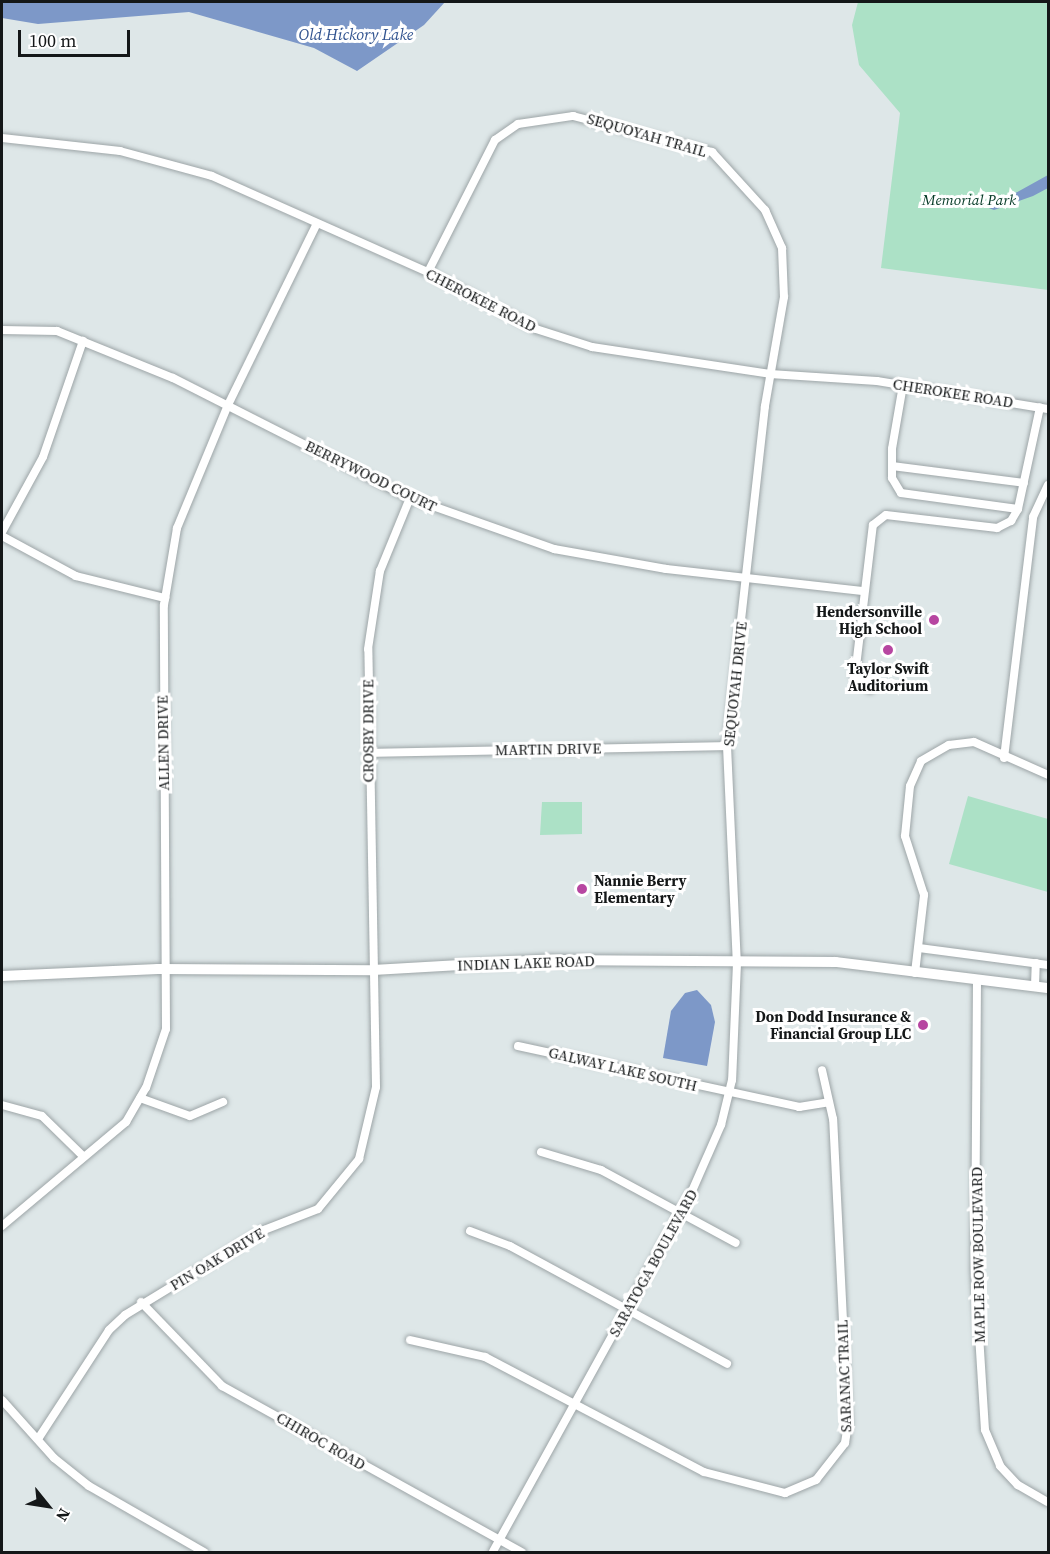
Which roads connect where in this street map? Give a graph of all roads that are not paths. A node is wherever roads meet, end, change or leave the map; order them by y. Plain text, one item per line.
1 (2, 138) edge
2 (316, 225) junction
3 (428, 272) junction
4 (2, 330) edge
5 (83, 341) junction
6 (770, 374) junction
7 (903, 385) junction
8 (228, 405) junction
9 (765, 406) joint
10 (1044, 408) edge
11 (892, 466) junction
12 (1024, 483) junction
13 (1048, 485) edge
14 (410, 498) junction
15 (1018, 509) junction
16 (2, 534) edge
17 (747, 578) junction
18 (863, 591) junction
19 (165, 598) junction
20 (870, 689) dead end
21 (728, 746) junction
22 (368, 753) junction
23 (1004, 758) junction
24 (1048, 775) edge
25 (918, 948) junction
26 (737, 963) junction
27 (1036, 963) junction
28 (1048, 965) edge
29 (165, 969) junction
30 (373, 970) junction
31 (915, 973) junction
32 (2, 976) edge
33 (976, 980) junction
34 (1035, 986) junction
35 (1048, 988) edge
36 (518, 1046) dead end
37 (822, 1070) dead end
38 (729, 1093) junction
39 (140, 1098) junction
40 (223, 1102) dead end
41 (829, 1102) junction
42 (2, 1106) edge
43 (541, 1152) dead end
44 (83, 1156) junction
45 (681, 1213) junction
46 (2, 1226) edge
47 (470, 1232) dead end
48 (736, 1244) dead end
49 (141, 1302) junction
50 (627, 1309) junction
51 (410, 1340) dead end
52 (727, 1364) dead end
53 (2, 1400) edge
54 (573, 1407) junction
55 (38, 1439) junction
56 (1048, 1502) edge
57 (500, 1541) junction
58 (204, 1552) edge
59 (493, 1552) edge
60 (522, 1552) edge

1 - 2 street, CHEROKEE ROAD
2 - 3 street, CHEROKEE ROAD
2 - 8 street, ALLEN DRIVE
3 - 6 street, CHEROKEE ROAD
3 - 6 street, SEQUOYAH TRAIL
4 - 5 street, BERRYWOOD COURT
5 - 8 street, BERRYWOOD COURT
5 - 16 street
6 - 7 street, CHEROKEE ROAD
6 - 9 street, SEQUOYAH TRAIL
7 - 10 street, CHEROKEE ROAD
7 - 11 street
8 - 14 street, BERRYWOOD COURT
8 - 19 street, ALLEN DRIVE
9 - 17 street, SEQUOYAH DRIVE
10 - 12 street
11 - 12 street
11 - 15 street
12 - 15 street
13 - 23 street
14 - 17 street, BERRYWOOD COURT
14 - 22 street, CROSBY DRIVE
15 - 18 street
16 - 19 street
17 - 18 street, BERRYWOOD COURT
17 - 21 street, SEQUOYAH DRIVE
18 - 20 street
19 - 29 street, ALLEN DRIVE
21 - 22 street, MARTIN DRIVE
21 - 26 street, SEQUOYAH DRIVE
22 - 30 street, CROSBY DRIVE
23 - 24 street
23 - 25 street
25 - 27 street
25 - 31 street
26 - 30 street, INDIAN LAKE ROAD
26 - 31 street, INDIAN LAKE ROAD
26 - 38 street, SARATOGA BOULEVARD
27 - 28 street
27 - 34 street
29 - 30 street, INDIAN LAKE ROAD
29 - 32 street, INDIAN LAKE ROAD
29 - 39 street, ALLEN DRIVE
30 - 49 street, PIN OAK DRIVE
31 - 33 street, INDIAN LAKE ROAD
33 - 34 street, INDIAN LAKE ROAD
33 - 56 street, MAPLE ROW BOULEVARD
34 - 35 street, INDIAN LAKE ROAD
36 - 38 street, GALWAY LAKE SOUTH
37 - 41 street, SARANAC TRAIL
38 - 41 street, GALWAY LAKE SOUTH
38 - 45 street, SARATOGA BOULEVARD
39 - 40 street
39 - 44 street, ALLEN DRIVE
41 - 54 street, SARANAC TRAIL
42 - 44 street
43 - 45 street
44 - 46 street, ALLEN DRIVE
45 - 48 street
45 - 50 street, SARATOGA BOULEVARD
47 - 50 street
49 - 55 street, PIN OAK DRIVE
49 - 57 street, CHIROC ROAD
50 - 52 street
50 - 54 street, SARATOGA BOULEVARD
51 - 54 street, SARANAC TRAIL
53 - 55 street
54 - 57 street, SARATOGA BOULEVARD
55 - 58 street
57 - 59 street, SARATOGA BOULEVARD
57 - 60 street, CHIROC ROAD

